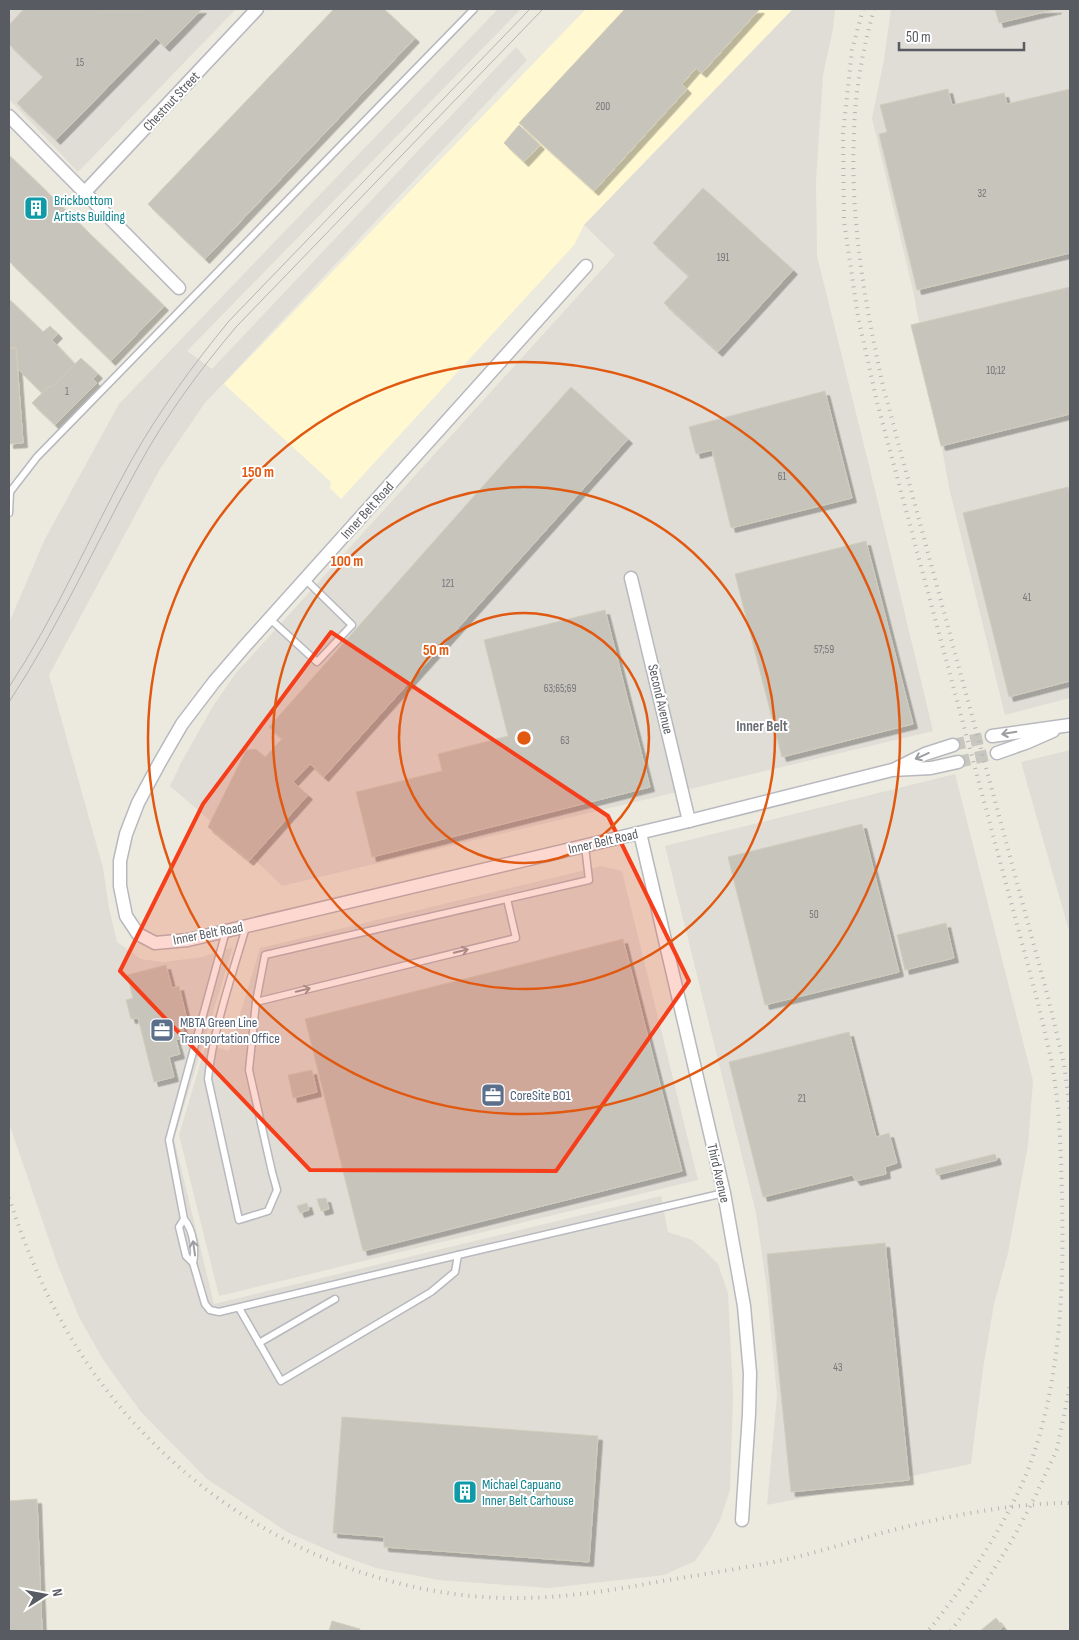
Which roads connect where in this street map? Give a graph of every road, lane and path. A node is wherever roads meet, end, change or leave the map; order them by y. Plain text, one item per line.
1 (257, 9) edge
2 (474, 9) edge
3 (9, 116) edge
4 (84, 193) junction
5 (586, 266) dead end
6 (179, 288) dead end
7 (9, 513) edge
8 (631, 578) dead end
9 (305, 579) junction
10 (269, 618) junction
11 (1066, 726) edge
12 (992, 736) tunnel mouth
13 (953, 745) tunnel mouth
14 (996, 752) tunnel mouth
15 (958, 762) tunnel mouth
16 (892, 770) junction
17 (690, 821) junction
18 (640, 833) junction
19 (585, 846) junction
20 (507, 899) junction
21 (246, 926) junction
22 (226, 931) junction
23 (256, 1002) junction
24 (724, 1193) junction
25 (184, 1219) junction
26 (458, 1254) junction
27 (194, 1263) junction
28 (335, 1299) dead end
29 (238, 1308) junction
30 (259, 1343) junction
31 (742, 1520) dead end

1 - 4 street, Chestnut Street
2 - 7 lane
3 - 4 street
4 - 6 street
5 - 9 street, Inner Belt Road
8 - 17 street, Second Avenue
9 - 10 street, Inner Belt Road
9 - 10 lane
10 - 22 street, Inner Belt Road
11 -> 12 street
11 - 14 street
13 -> 16 street, Inner Belt Road
15 - 16 street, Inner Belt Road
16 - 17 street, Inner Belt Road
17 - 18 street, Inner Belt Road
18 - 19 street, Inner Belt Road
18 - 24 street, Third Avenue
19 - 20 lane
19 - 21 street, Inner Belt Road
20 - 23 lane
23 -> 20 lane
21 - 22 street, Inner Belt Road
21 - 23 lane
22 - 25 lane
24 - 26 lane
24 - 31 street, Third Avenue
27 -> 25 lane
25 - 27 lane
26 - 29 lane
26 - 30 lane
27 - 29 lane
28 - 30 lane
29 - 30 lane

